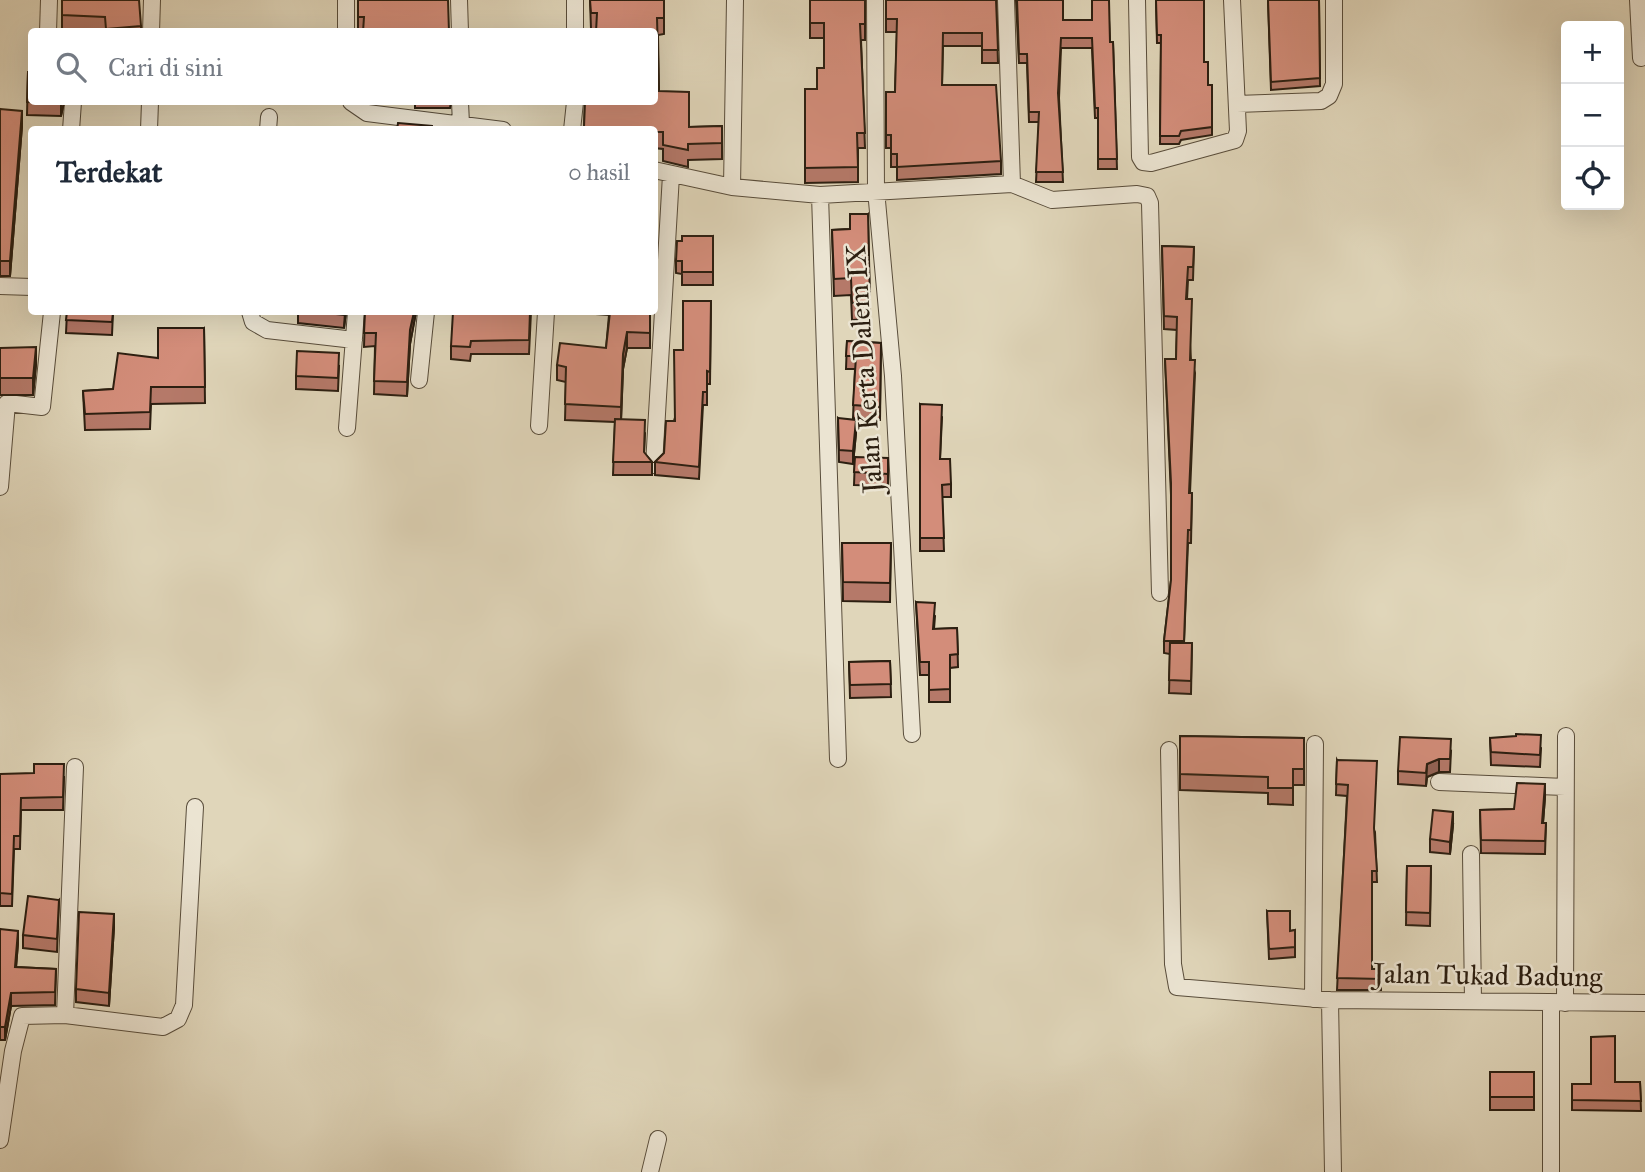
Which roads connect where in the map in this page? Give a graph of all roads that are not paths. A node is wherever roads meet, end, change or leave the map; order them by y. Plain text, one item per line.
1 (49, 0) edge
2 (152, 0) edge
3 (346, 0) edge
4 (459, 0) edge
5 (575, 0) edge
6 (735, 0) edge
7 (875, 0) edge
8 (1006, 0) edge
9 (1137, 0) edge
10 (1232, 0) edge
11 (1334, 0) edge
12 (1638, 0) edge
13 (48, 28) edge
14 (151, 28) edge
15 (346, 28) edge
16 (460, 28) edge
17 (575, 28) edge
18 (1641, 58) dead end
19 (1237, 104) junction
20 (74, 105) edge
21 (150, 105) edge
22 (460, 105) edge
23 (575, 105) edge
24 (360, 113) edge
25 (460, 124) junction
26 (71, 126) edge
27 (149, 126) edge
28 (441, 126) edge
29 (474, 126) edge
30 (572, 126) edge
31 (658, 171) edge
32 (671, 176) junction
33 (1012, 184) junction
34 (732, 187) junction
35 (876, 190) junction
36 (820, 195) junction
37 (0, 286) edge
38 (28, 287) edge
39 (52, 315) edge
40 (251, 315) edge
41 (356, 315) edge
42 (426, 315) edge
43 (546, 315) edge
44 (354, 340) junction
45 (419, 380) dead end
46 (539, 426) dead end
47 (347, 428) dead end
48 (653, 465) edge
49 (0, 487) edge
50 (1160, 593) dead end
51 (912, 734) dead end
52 (1566, 736) dead end
53 (1315, 744) dead end
54 (1169, 750) dead end
55 (838, 759) dead end
56 (75, 767) dead end
57 (1439, 782) dead end
58 (1564, 788) junction
59 (195, 807) dead end
60 (1471, 854) dead end
61 (1321, 1000) junction
62 (1473, 1001) junction
63 (1558, 1003) junction
64 (1645, 1003) edge
65 (65, 1015) junction
66 (6, 1051) edge
67 (658, 1139) dead end
68 (0, 1140) edge
69 (650, 1172) edge
70 (1333, 1172) edge
71 (1552, 1172) edge

1 - 13 street
2 - 14 street
3 - 15 street
4 - 16 street
5 - 17 street
6 - 34 street
7 - 35 street, Jalan Kerta Dalem IX
8 - 33 street
9 - 19 street
10 - 19 street
11 - 19 street
12 - 18 street
20 - 26 street
21 - 27 street
22 - 25 street
23 - 30 street
24 - 28 street
25 - 28 street
25 - 29 street
31 - 32 street
32 - 34 street
32 - 48 street
33 - 35 street
33 - 50 street
34 - 36 street
35 - 36 street
35 - 51 street, Jalan Kerta Dalem IX
36 - 55 street
37 - 38 street
39 - 49 street
40 - 44 street
41 - 44 street
42 - 45 street
43 - 46 street
44 - 47 street
52 - 58 street
53 - 61 street
54 - 61 street, Jalan Tukad Badung
56 - 65 street
57 - 58 street
58 - 63 street
59 - 65 street
60 - 62 street
61 - 62 street, Jalan Tukad Badung
61 - 70 street
62 - 63 street, Jalan Tukad Badung
63 - 64 street, Jalan Tukad Badung
63 - 71 street
65 - 66 street
66 - 68 street
67 - 69 street

